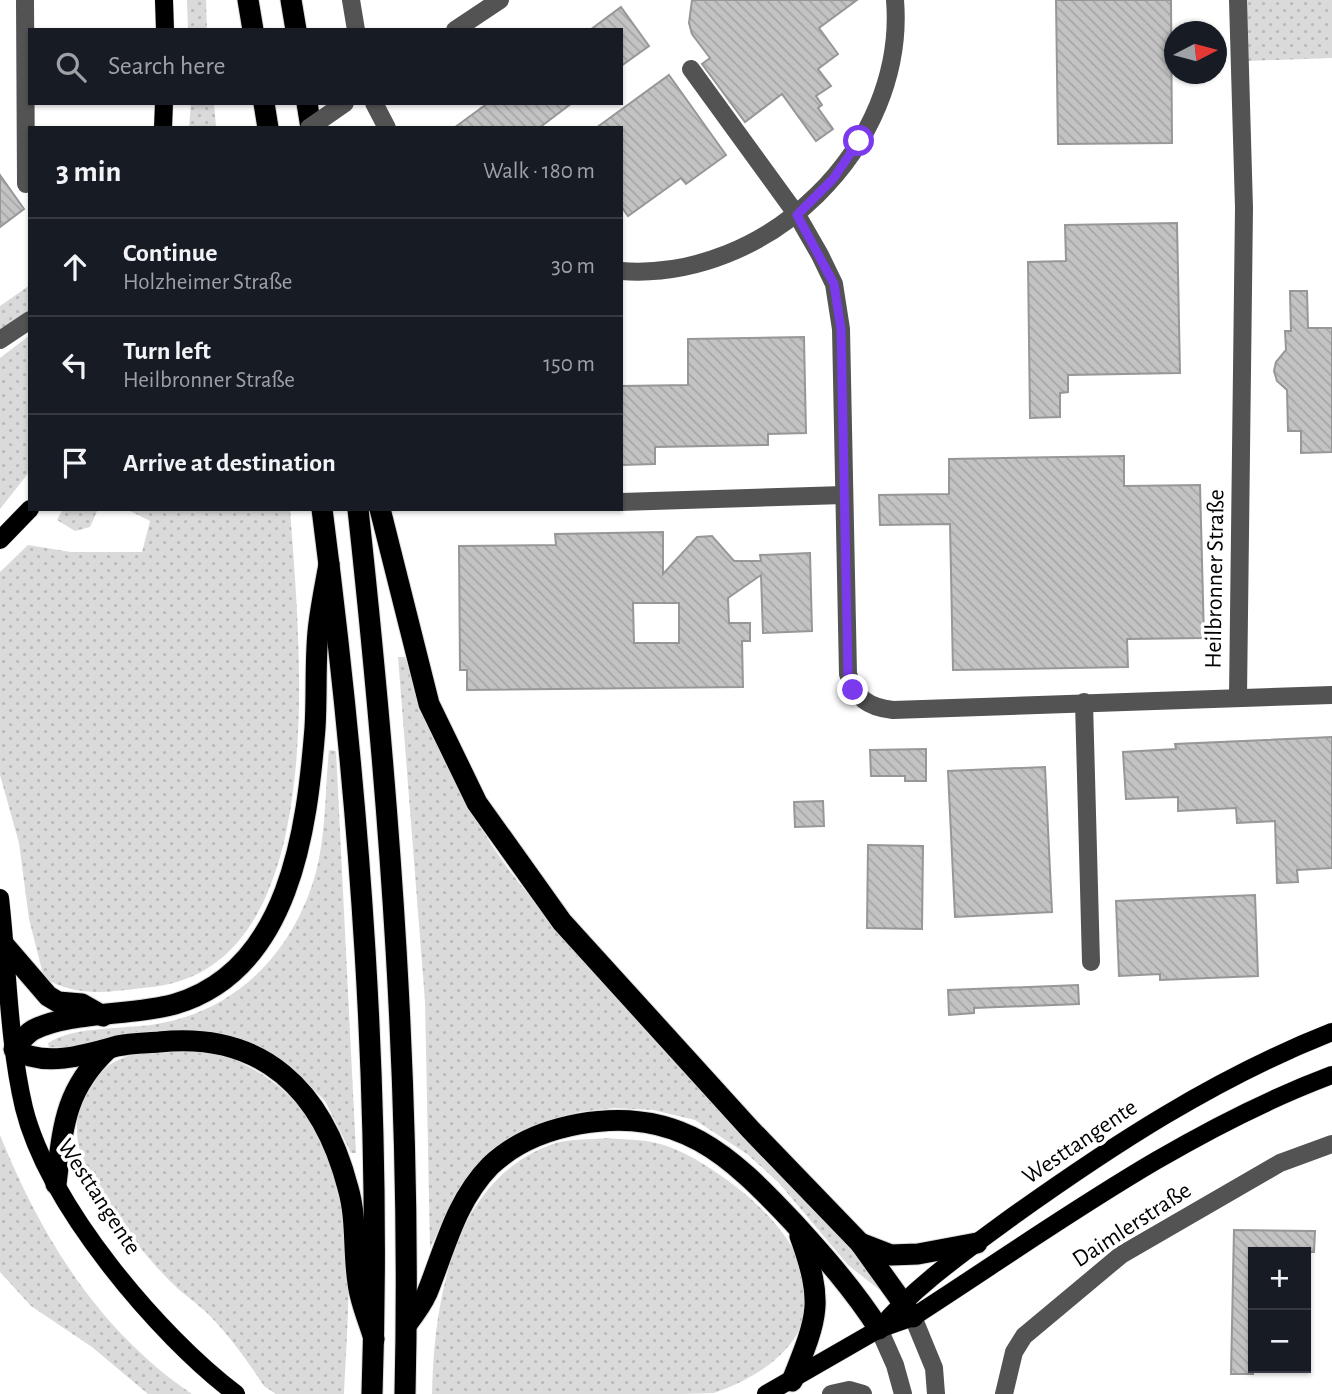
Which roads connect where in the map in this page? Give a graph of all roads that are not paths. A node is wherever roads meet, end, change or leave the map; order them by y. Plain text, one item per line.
1 (25, 0) edge
2 (164, 0) edge
3 (248, 0) edge
4 (291, 0) edge
5 (351, 0) edge
6 (500, 0) edge
7 (895, 0) edge
8 (1238, 0) edge
9 (164, 28) edge
10 (253, 28) edge
11 (296, 28) edge
12 (356, 28) edge
13 (458, 28) edge
14 (691, 69) dead end
15 (164, 105) edge
16 (264, 105) edge
17 (307, 105) edge
18 (342, 105) edge
19 (375, 105) edge
20 (163, 126) edge
21 (268, 126) edge
22 (310, 126) edge
23 (313, 126) edge
24 (386, 126) edge
25 (26, 184) dead end
26 (797, 215) junction
27 (623, 271) edge
28 (28, 321) edge
29 (0, 340) edge
30 (844, 495) junction
31 (623, 502) edge
32 (28, 511) edge
33 (322, 511) edge
34 (358, 511) edge
35 (381, 511) edge
36 (0, 540) edge
37 (329, 564) junction
38 (1332, 695) edge
39 (1238, 696) junction
40 (1084, 702) junction
41 (0, 898) edge
42 (5, 946) junction
43 (1091, 961) dead end
44 (103, 1016) junction
45 (1332, 1032) edge
46 (14, 1049) junction
47 (107, 1050) junction
48 (1332, 1074) edge
49 (1332, 1144) edge
50 (57, 1184) junction
51 (797, 1227) junction
52 (860, 1243) junction
53 (977, 1243) junction
54 (908, 1309) junction
55 (407, 1325) junction
56 (879, 1329) junction
57 (374, 1339) junction
58 (792, 1381) junction
59 (236, 1394) edge
60 (372, 1394) edge
61 (405, 1394) edge
62 (766, 1394) edge
63 (831, 1394) edge
64 (863, 1394) edge
65 (903, 1394) edge
66 (936, 1394) edge
67 (1004, 1394) edge

1 - 25 street
2 - 9 main road
3 - 10 highway
4 - 11 highway
5 - 12 street
6 - 13 street
7 - 26 street
8 - 39 street, Heilbronner Straße
14 - 26 street, Heilbronner Straße
15 - 20 main road
16 - 21 highway
17 - 22 highway
18 - 23 street, bridge
19 - 24 street
26 - 27 street
26 - 30 street, Heilbronner Straße
28 - 29 street
30 - 31 street
30 - 40 street, Heilbronner Straße
32 - 36 main road
33 - 37 highway
34 - 55 highway
35 - 52 highway
37 - 44 highway
37 - 57 highway
38 - 39 street
39 - 40 street, Heilbronner Straße
40 - 43 street
41 - 42 main road, Westtangente
42 - 44 highway
42 - 46 main road, Westtangente
44 - 46 highway
45 - 53 main road, Westtangente
46 - 47 highway
46 - 50 main road, Westtangente
47 - 50 highway
47 - 57 highway
48 - 54 main road, Westtangente
49 - 67 street, Daimlerstraße
50 - 59 main road, Westtangente
51 - 55 highway
51 - 56 highway
51 - 58 highway
52 - 53 highway
52 - 54 highway
53 - 54 main road, Westtangente
54 - 56 main road, Westtangente
54 - 66 street
55 - 61 highway
56 - 58 main road, Westtangente
56 - 65 street
57 - 60 highway
58 - 62 main road, Westtangente
63 - 64 street

